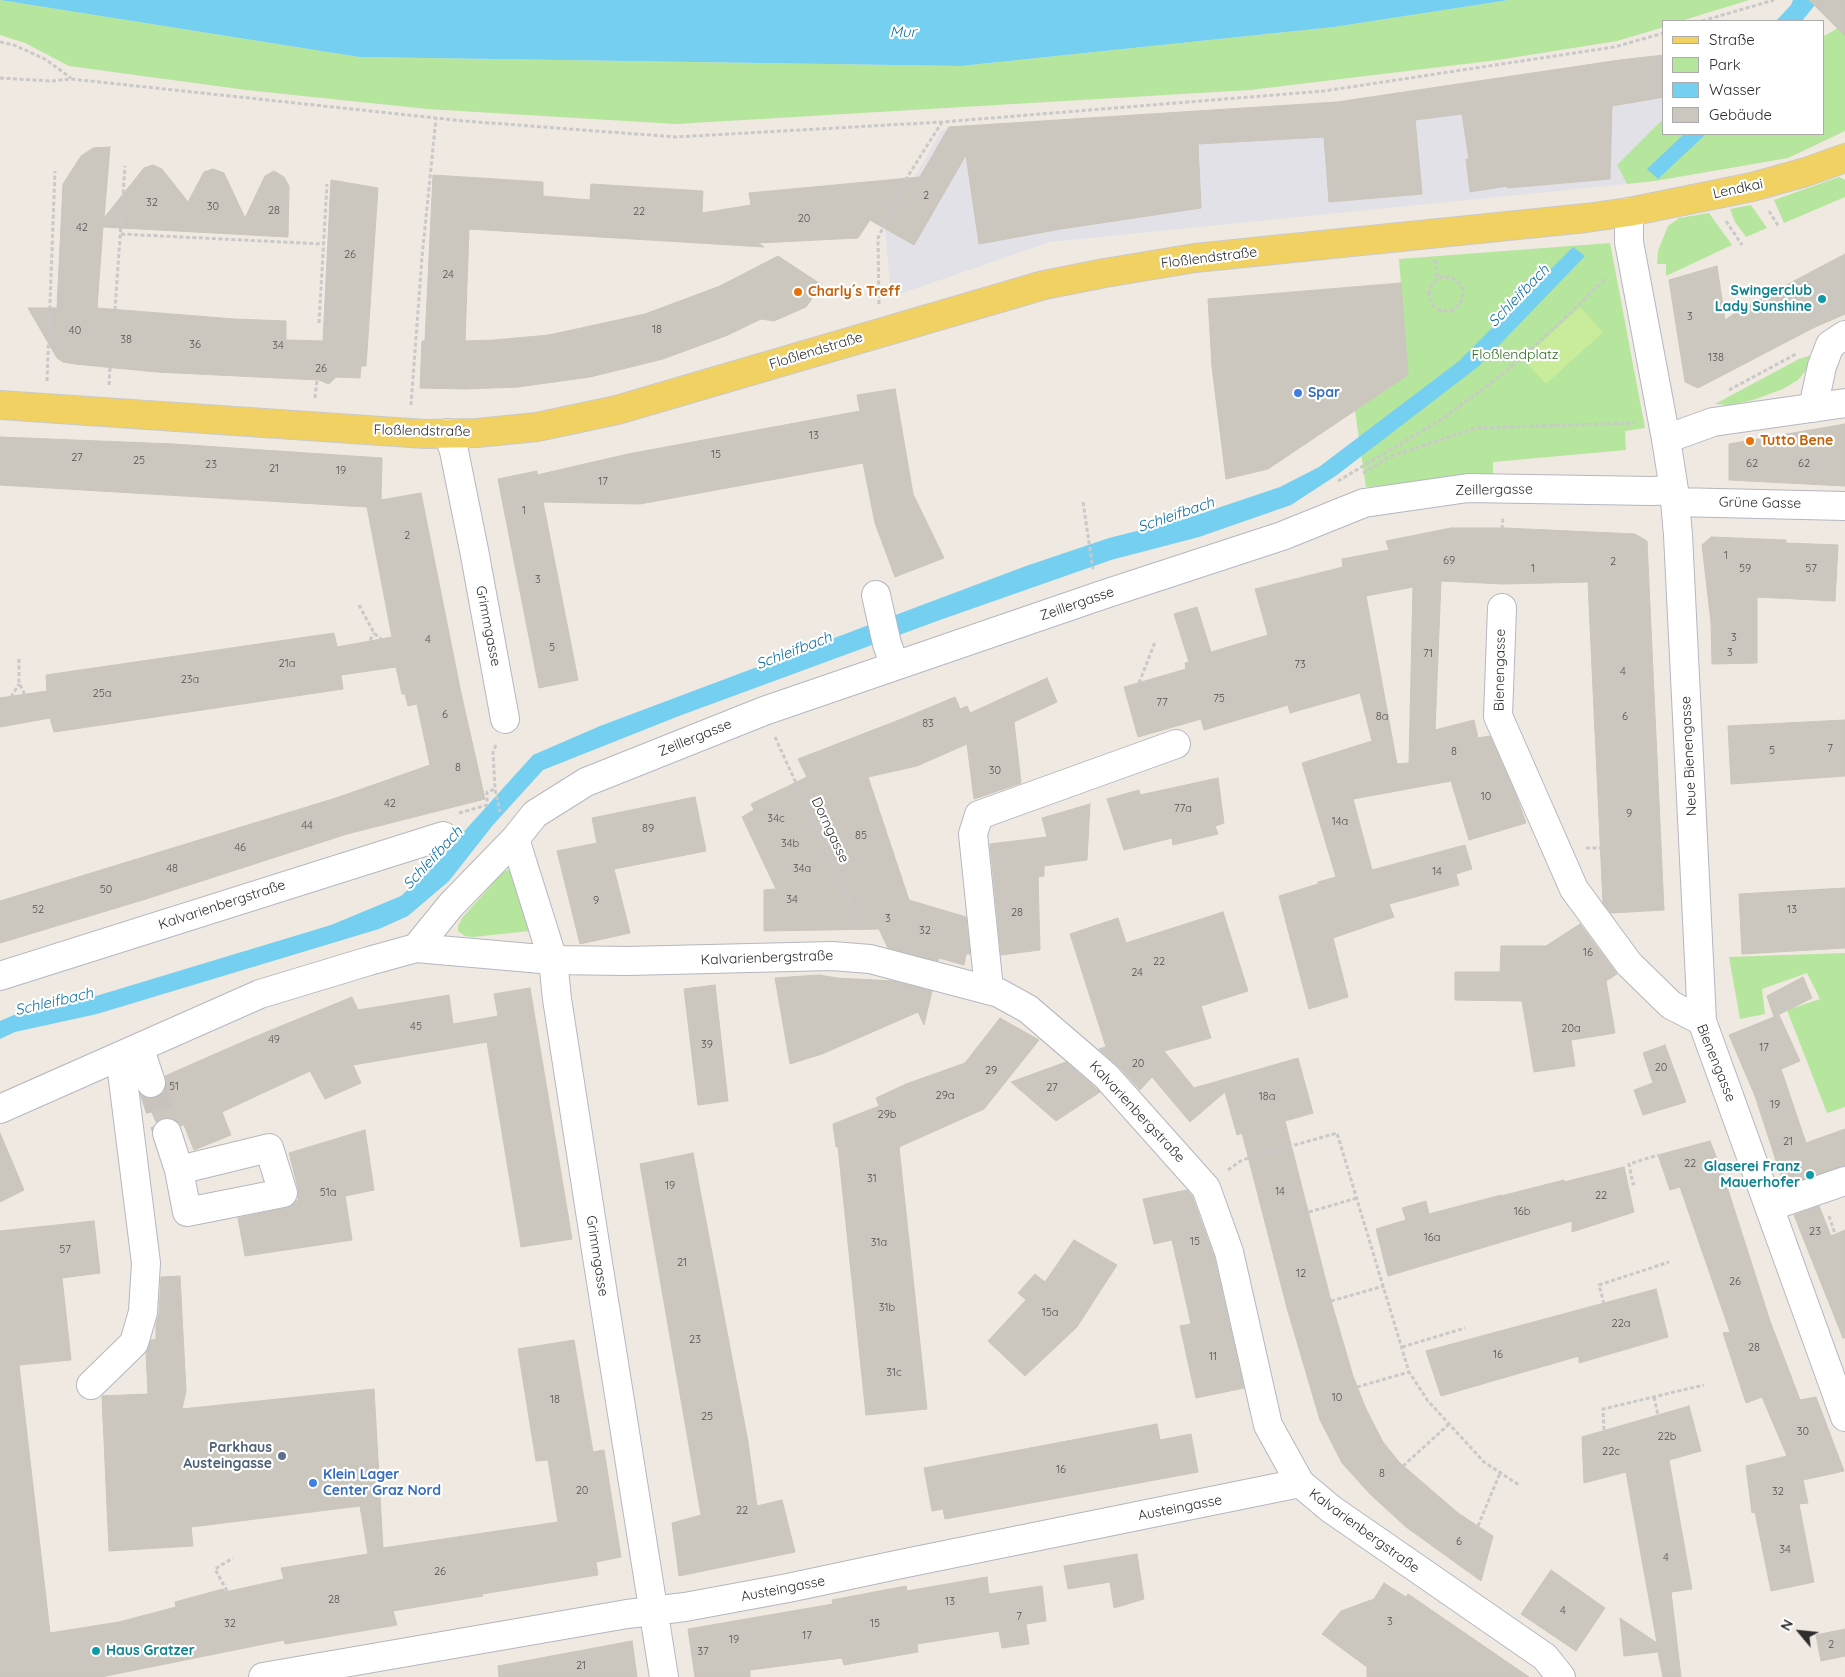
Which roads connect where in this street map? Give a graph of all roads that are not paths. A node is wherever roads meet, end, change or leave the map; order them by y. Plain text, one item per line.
1 (1845, 158) edge
2 (1629, 212) junction
3 (1838, 340) edge
4 (1845, 403) edge
5 (0, 405) edge
6 (1813, 408) junction
7 (448, 433) junction
8 (1666, 439) junction
9 (1674, 496) junction
10 (1845, 506) edge
11 (1502, 608) dead end
12 (505, 719) road end
13 (1176, 744) dead end
14 (508, 828) junction
15 (443, 836) road end
16 (416, 948) junction
17 (553, 960) junction
18 (0, 976) edge
19 (989, 990) junction
20 (1702, 1021) junction
21 (130, 1053) junction
22 (151, 1082) tunnel mouth
23 (0, 1109) edge
24 (167, 1133) tunnel mouth
25 (179, 1170) dead end
26 (1845, 1181) edge
27 (1769, 1207) junction
28 (91, 1385) dead end
29 (1845, 1417) edge
30 (1300, 1483) junction
31 (653, 1610) junction
32 (279, 1676) edge
33 (664, 1677) edge
34 (1561, 1677) edge

1 - 2 main road, Lendkai
2 - 7 main road, Floßlendstraße
2 - 8 street
3 - 6 street
4 - 6 street
5 - 7 main road, Floßlendstraße
6 - 8 street
7 - 12 street, Grimmgasse
8 - 9 street
9 - 10 street, Grüne Gasse
9 - 14 street, Zeillergasse
9 - 20 street, Neue Bienengasse
11 - 20 street, Bienengasse
13 - 19 street
14 - 16 street
14 - 17 street, Grimmgasse
15 - 18 street, Kalvarienbergstraße
16 - 17 street, Kalvarienbergstraße
16 - 21 street, Kalvarienbergstraße
17 - 19 street, Kalvarienbergstraße
17 - 31 street, Grimmgasse
19 - 30 street, Kalvarienbergstraße
20 - 27 street, Bienengasse
21 - 22 street
21 - 23 street, Kalvarienbergstraße
21 - 28 street
24 - 25 street
26 - 27 street
27 - 29 street, Bienengasse
30 - 31 street, Austeingasse
30 - 34 street, Kalvarienbergstraße
31 - 32 street, Austeingasse
31 - 33 street, Grimmgasse

